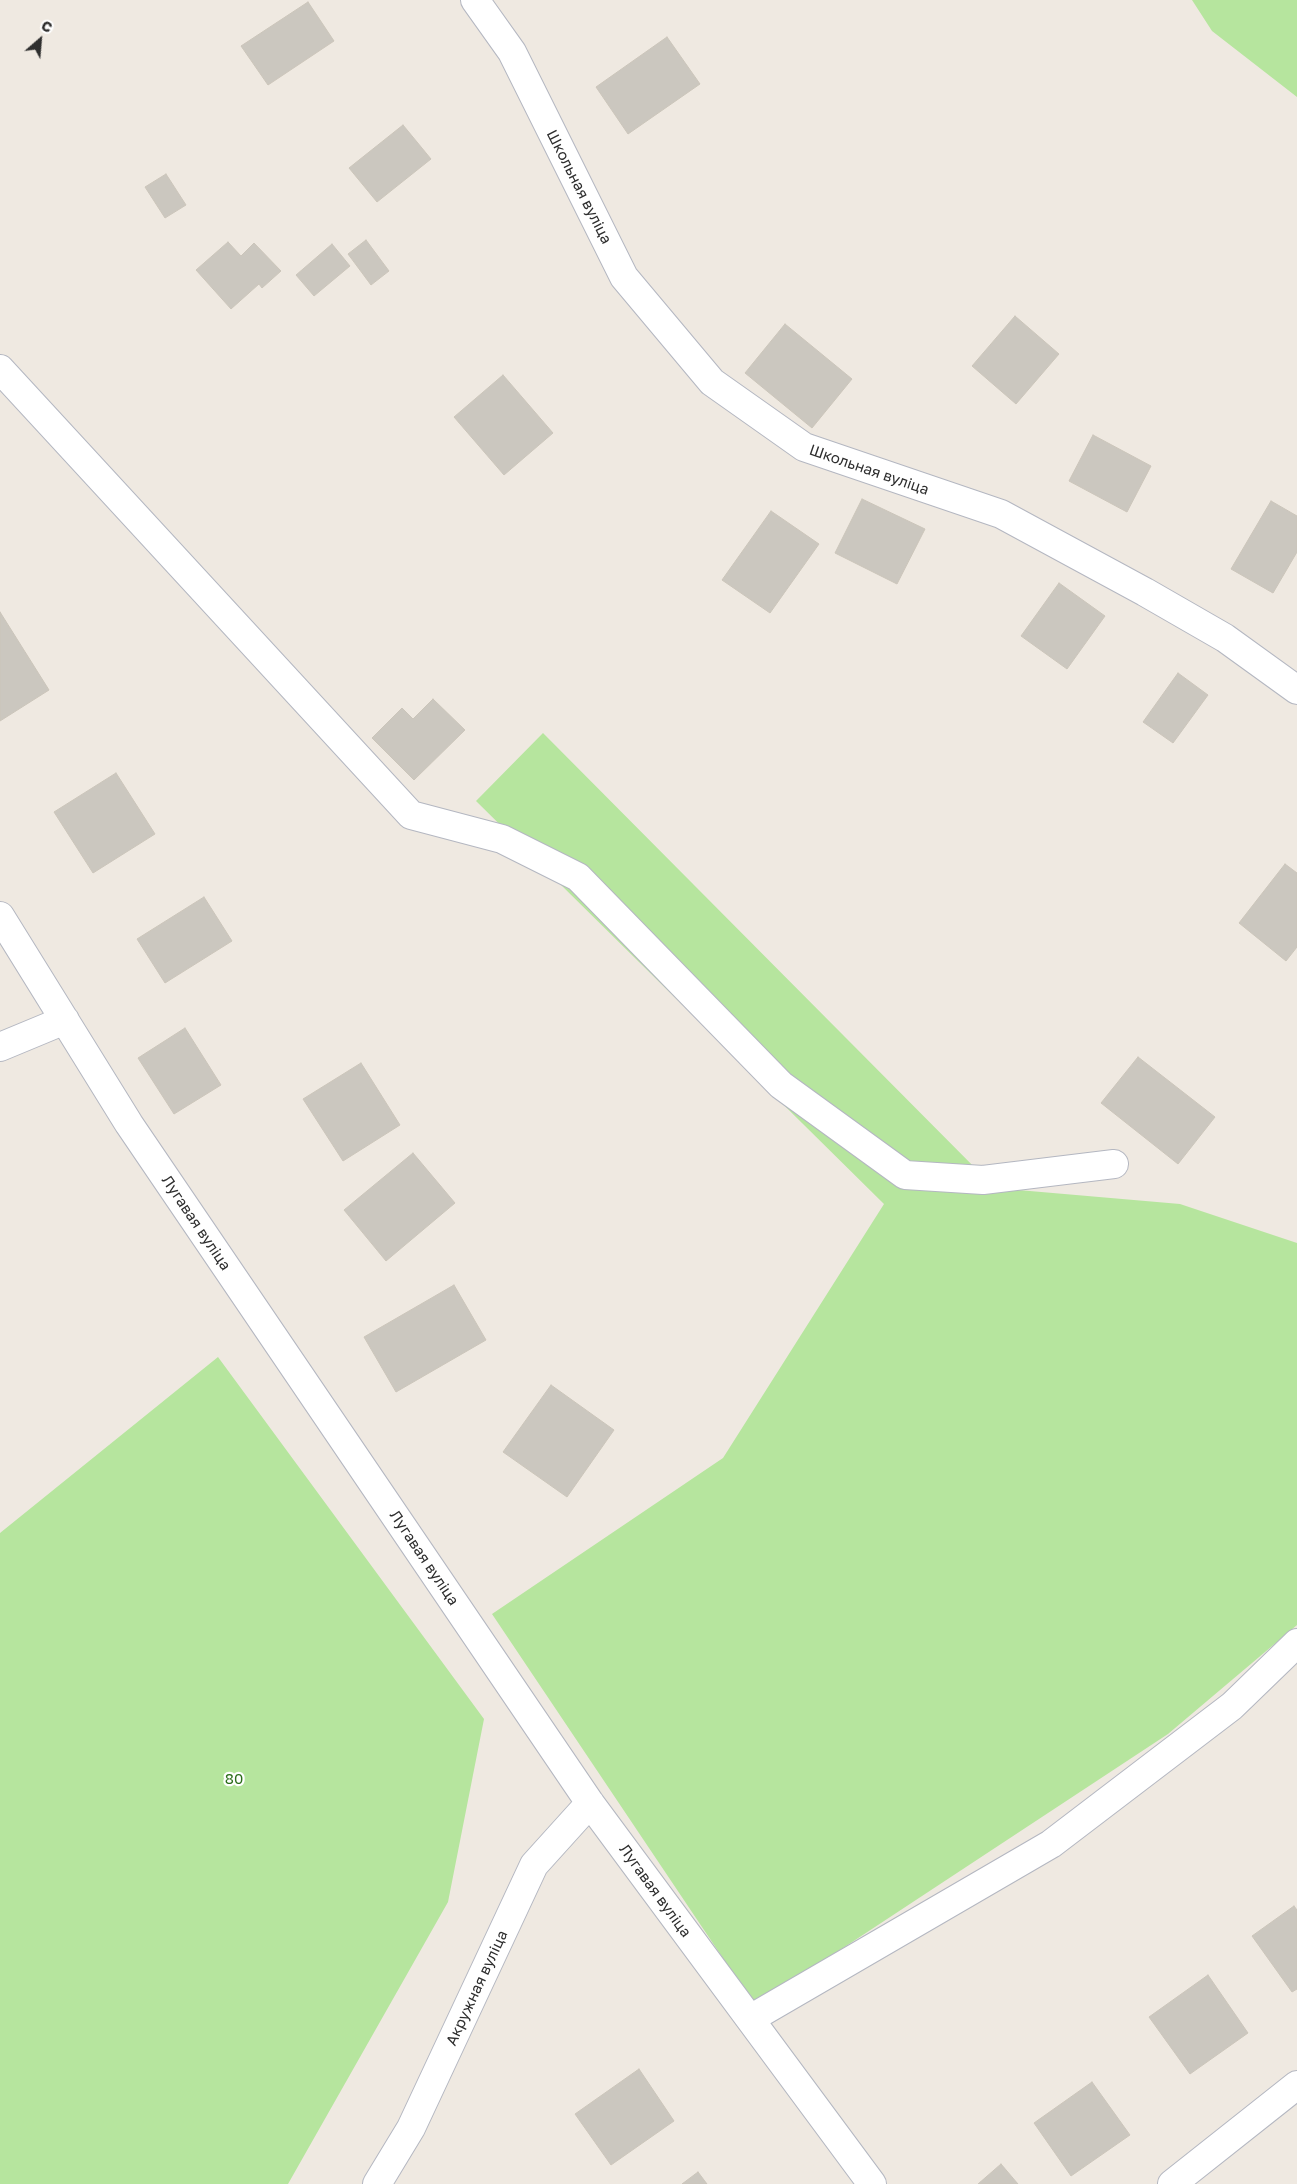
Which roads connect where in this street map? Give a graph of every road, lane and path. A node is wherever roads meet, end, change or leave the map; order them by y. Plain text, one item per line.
1 (475, 0) edge
2 (0, 369) edge
3 (1297, 690) edge
4 (0, 916) edge
5 (65, 1020) junction
6 (0, 1047) edge
7 (1114, 1164) dead end
8 (1297, 1643) edge
9 (590, 1802) junction
10 (750, 2020) junction
11 (1297, 2085) edge
12 (377, 2184) edge
13 (872, 2184) edge
14 (1172, 2184) edge

1 - 3 street, Школьная вуліца
2 - 7 street
4 - 5 street, Лугавая вуліца
5 - 6 street
5 - 9 street, Лугавая вуліца
8 - 10 street
9 - 10 street, Лугавая вуліца
9 - 12 street, Акружная вуліца
10 - 13 street, Лугавая вуліца
11 - 14 street

